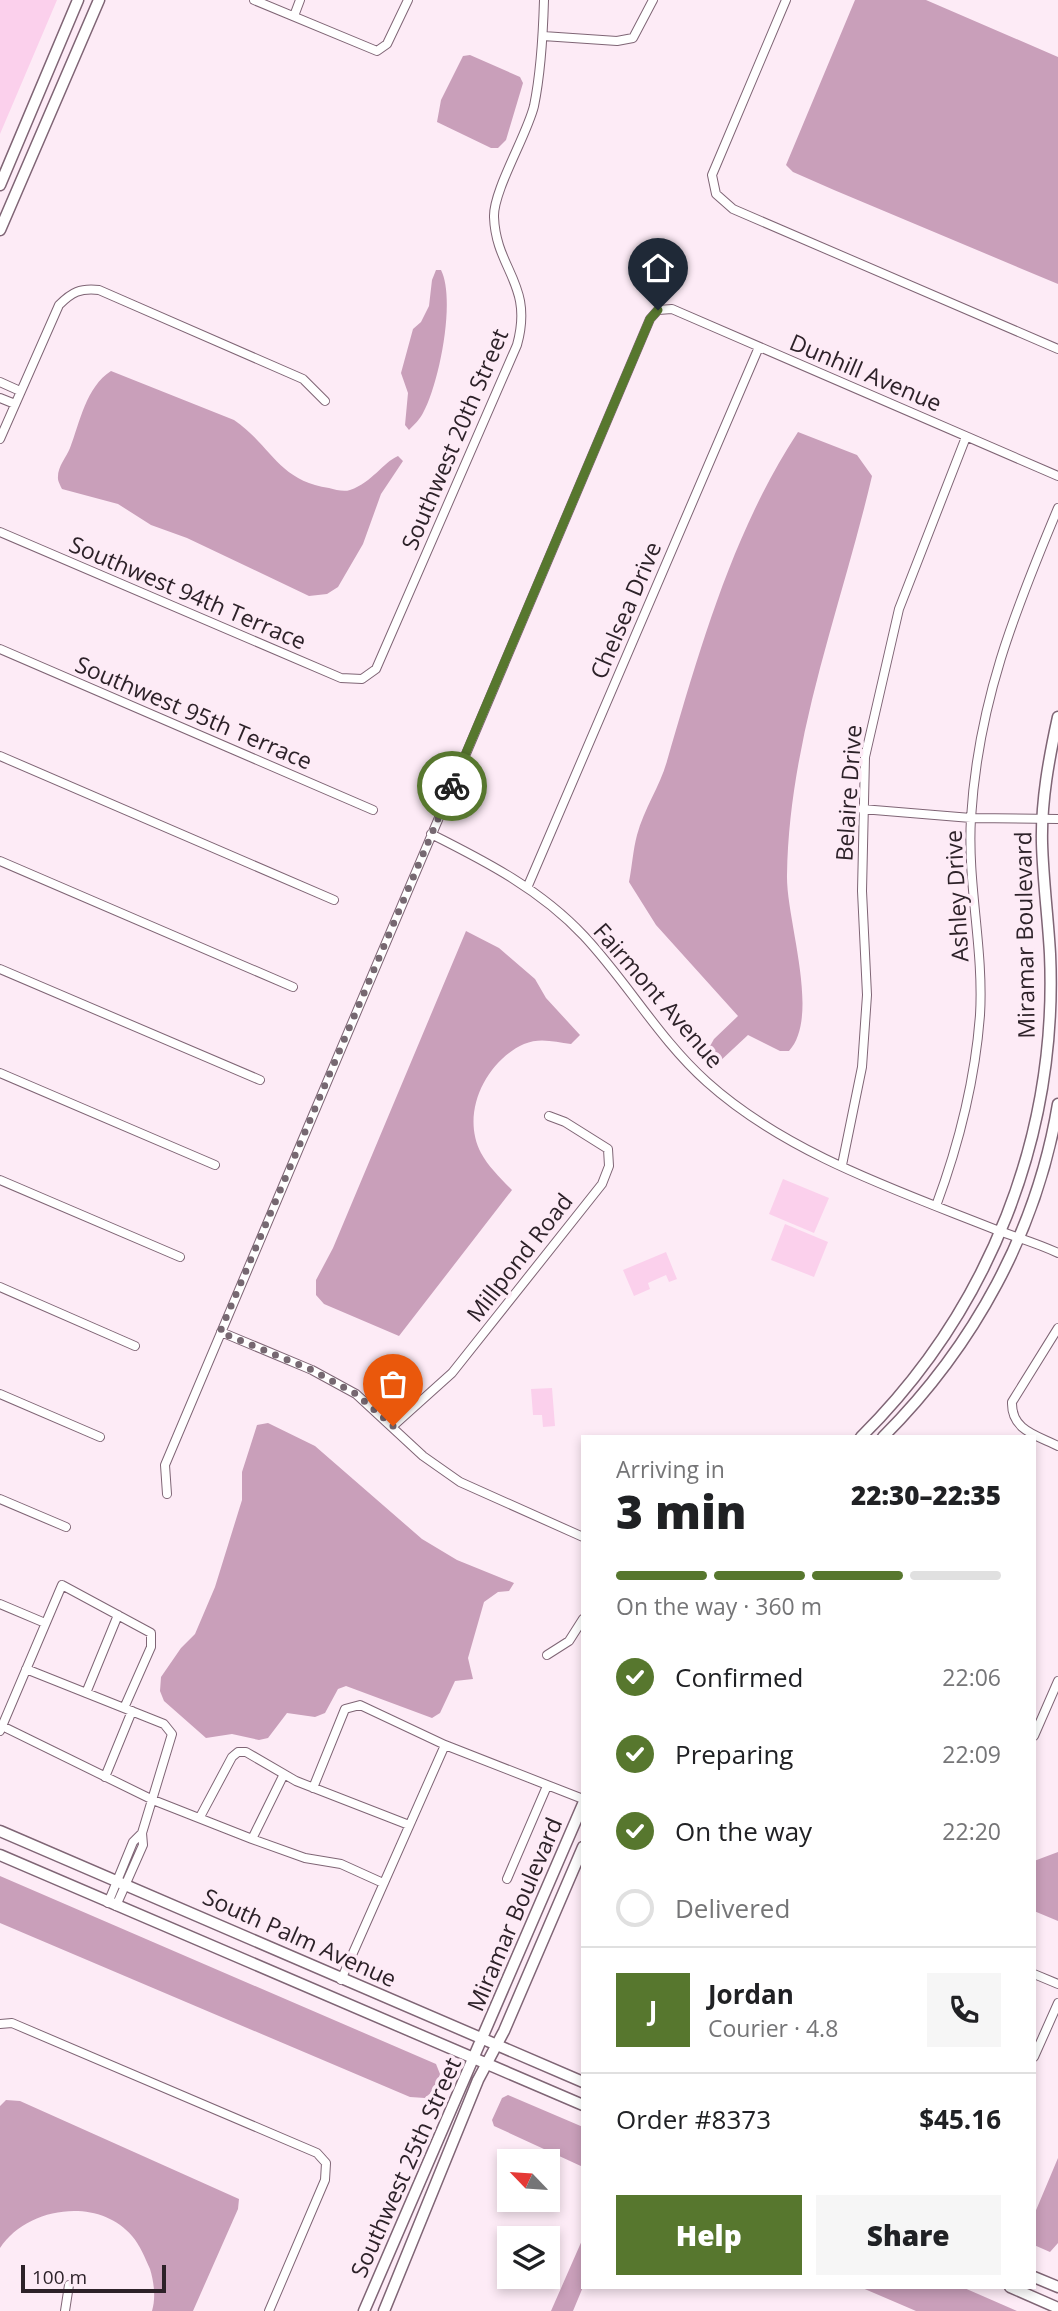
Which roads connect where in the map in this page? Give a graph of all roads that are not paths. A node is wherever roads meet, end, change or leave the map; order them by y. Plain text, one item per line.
1 (78, 0) edge
2 (99, 0) edge
3 (254, 0) edge
4 (300, 0) edge
5 (408, 0) edge
6 (544, 0) edge
7 (653, 0) edge
8 (786, 0) edge
9 (293, 16) junction
10 (543, 36) junction
11 (61, 41) junction
12 (78, 48) junction
13 (0, 185) edge
14 (0, 230) edge
15 (759, 347) junction
16 (1058, 349) edge
17 (0, 382) edge
18 (20, 391) junction
19 (0, 398) edge
20 (325, 401) dead end
21 (15, 404) junction
22 (966, 437) junction
23 (0, 439) edge
24 (1058, 475) edge
25 (1058, 508) edge
26 (0, 532) edge
27 (0, 649) edge
28 (362, 679) joint
29 (1058, 717) edge
30 (0, 756) edge
31 (862, 808) junction
32 (373, 810) dead end
33 (971, 818) junction
34 (1042, 819) junction
35 (1058, 819) edge
36 (431, 834) junction
37 (0, 861) edge
38 (527, 888) junction
39 (334, 900) dead end
40 (0, 969) edge
41 (293, 986) dead end
42 (0, 1073) edge
43 (260, 1080) dead end
44 (1058, 1104) edge
45 (549, 1116) dead end
46 (215, 1165) dead end
47 (842, 1165) junction
48 (0, 1180) edge
49 (936, 1206) junction
50 (1002, 1232) junction
51 (1019, 1239) junction
52 (1058, 1253) edge
53 (180, 1257) dead end
54 (0, 1287) edge
55 (1057, 1331) edge
56 (220, 1332) junction
57 (135, 1346) dead end
58 (0, 1394) edge
59 (393, 1426) junction
60 (863, 1435) edge
61 (885, 1435) edge
62 (100, 1437) dead end
63 (1058, 1446) edge
64 (167, 1494) dead end
65 (0, 1499) edge
66 (66, 1527) dead end
67 (581, 1536) edge
68 (0, 1604) edge
69 (118, 1615) junction
70 (581, 1622) edge
71 (46, 1623) junction
72 (547, 1655) dead end
73 (26, 1669) junction
74 (1058, 1681) edge
75 (86, 1693) junction
76 (128, 1709) junction
77 (4, 1712) edge
78 (1, 1729) edge
79 (1036, 1731) edge
80 (445, 1745) junction
81 (285, 1774) junction
82 (105, 1777) junction
83 (547, 1786) junction
84 (313, 1788) junction
85 (581, 1798) edge
86 (153, 1800) junction
87 (581, 1809) edge
88 (200, 1817) junction
89 (409, 1825) junction
90 (0, 1831) edge
91 (252, 1839) junction
92 (581, 1852) edge
93 (0, 1855) edge
94 (507, 1879) dead end
95 (123, 1881) junction
96 (383, 1883) junction
97 (112, 1905) junction
98 (1036, 1975) edge
99 (341, 1980) junction
100 (1058, 1984) edge
101 (1058, 2003) edge
102 (0, 2024) edge
103 (483, 2040) junction
104 (496, 2046) junction
105 (1036, 2052) edge
106 (476, 2059) junction
107 (487, 2063) junction
108 (581, 2081) edge
109 (581, 2104) edge
110 (1036, 2278) edge
111 (69, 2286) dead end
112 (1058, 2287) edge
113 (1015, 2289) edge
114 (1058, 2308) edge
115 (65, 2311) edge
116 (269, 2311) edge
117 (364, 2311) edge
118 (384, 2311) edge

1 - 11 street
2 - 12 street
3 - 9 street
4 - 9 street
5 - 9 street
6 - 10 street, Southwest 20th Street
7 - 10 street
8 - 16 street
10 - 28 street, Southwest 20th Street
11 - 12 street
11 - 13 street
12 - 14 street
15 - 22 street, Dunhill Avenue
15 - 36 street, Dunhill Avenue
15 - 38 street, Chelsea Drive
17 - 18 street
18 - 20 street
18 - 21 street
19 - 21 street
21 - 23 street
22 - 24 street, Dunhill Avenue
22 - 31 street, Belaire Drive
25 - 33 street, Ashley Drive
26 - 28 street, Southwest 94th Terrace
27 - 32 street, Southwest 95th Terrace
29 - 34 street, Miramar Boulevard
30 - 39 street
31 - 33 street
31 - 47 street, Belaire Drive
33 - 34 street
33 - 49 street, Ashley Drive
34 - 35 street
34 - 50 street, Miramar Boulevard
36 - 38 street, Fairmont Avenue
36 - 56 street
37 - 41 street
38 - 47 street, Fairmont Avenue
40 - 43 street
42 - 46 street
44 - 51 street
45 - 59 street, Millpond Road
47 - 49 street, Fairmont Avenue
48 - 53 street
49 - 50 street, Fairmont Avenue
50 - 51 street, Fairmont Avenue
50 - 60 street, Miramar Boulevard
51 - 52 street, Fairmont Avenue
51 - 61 street
54 - 57 street
55 - 63 street
56 - 59 street
56 - 64 street
58 - 62 street
59 - 67 street
65 - 66 street
68 - 71 street
69 - 71 street
69 - 75 street
69 - 76 street
70 - 72 street
71 - 73 street
73 - 75 street
73 - 77 street
74 - 79 street
75 - 76 street
76 - 82 street
76 - 86 street
77 - 78 street
78 - 82 street
80 - 83 street
80 - 84 street
80 - 89 street
81 - 84 street
81 - 88 street
81 - 91 street
82 - 86 street
83 - 85 street
83 - 94 street
84 - 89 street
86 - 88 street
86 - 95 street
87 - 103 street, Miramar Boulevard
88 - 91 street
89 - 96 street
90 - 95 street, South Palm Avenue
91 - 96 street
92 - 104 street, Miramar Boulevard
93 - 97 street, South Palm Avenue
95 - 97 street
95 - 99 street, South Palm Avenue
96 - 99 street
97 - 106 street, South Palm Avenue
98 - 100 street
99 - 103 street, South Palm Avenue
101 - 105 street
102 - 116 street
103 - 104 street, South Palm Avenue
103 - 106 street, Southwest 25th Street
104 - 107 street, Miramar Boulevard
104 - 108 street, South Palm Avenue
106 - 107 street, South Palm Avenue
106 - 117 street, Southwest 25th Street
107 - 109 street, South Palm Avenue
107 - 118 street, Southwest 25th Street
110 - 112 street
111 - 115 street
113 - 114 street

